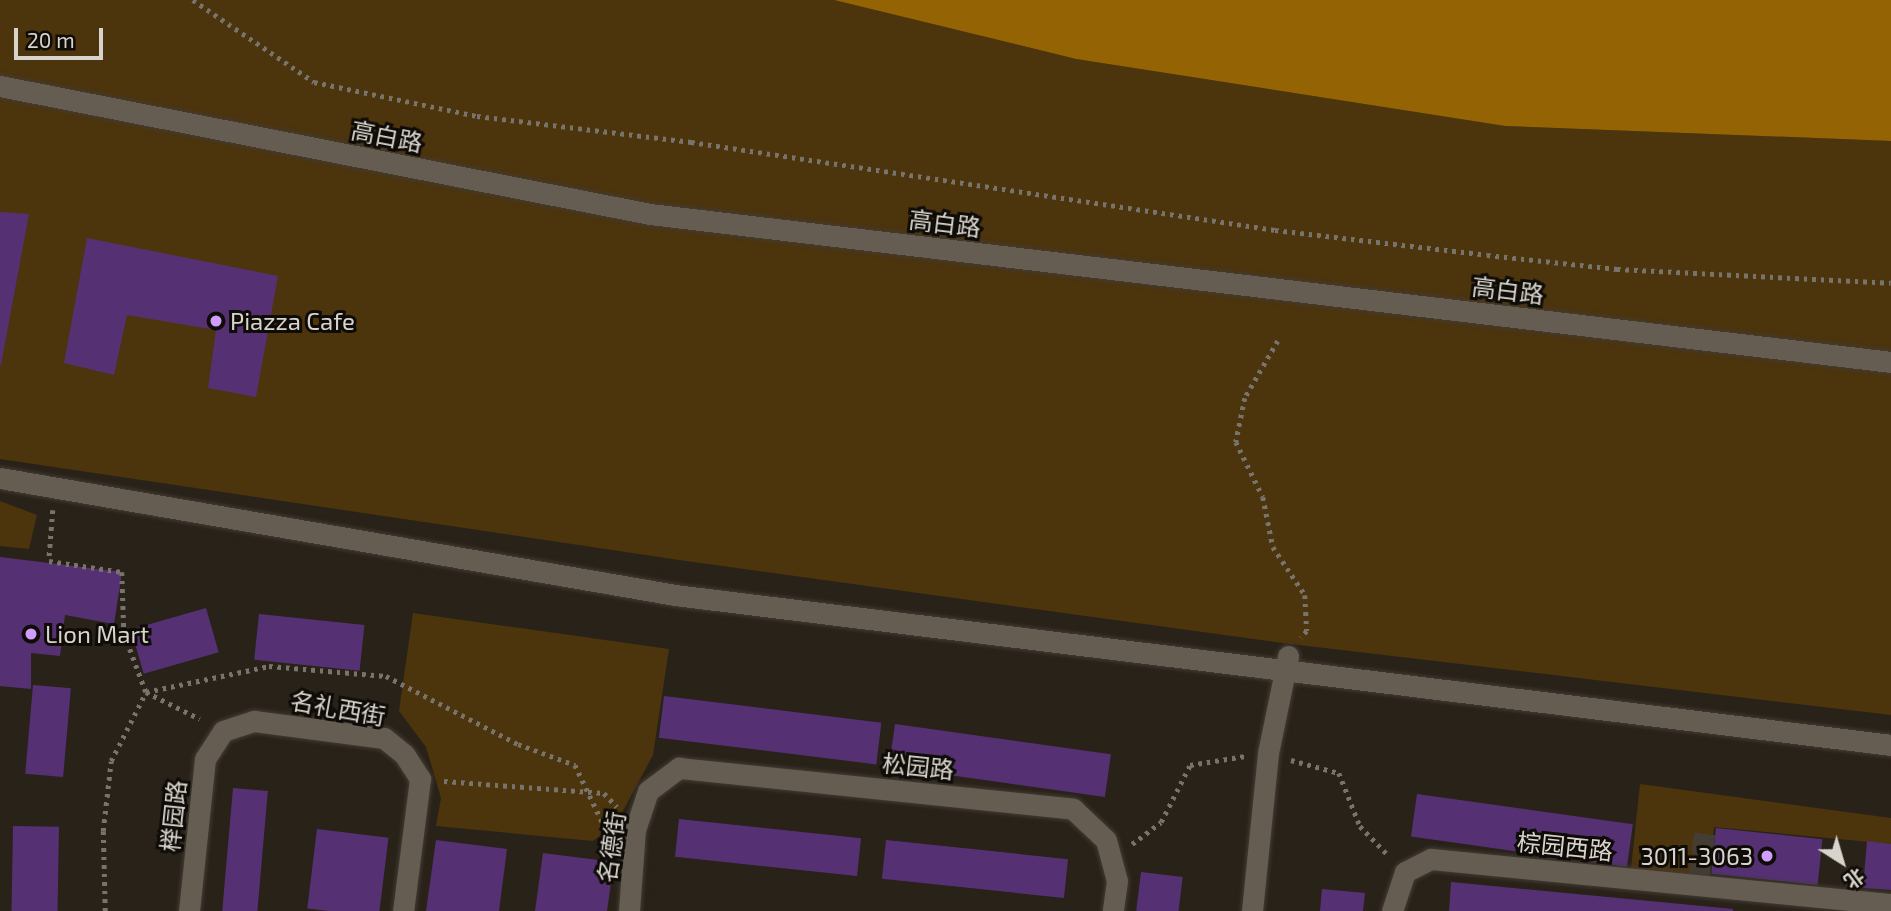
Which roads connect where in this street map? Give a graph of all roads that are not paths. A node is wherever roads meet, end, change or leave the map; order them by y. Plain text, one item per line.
1 (0, 86) edge
2 (1891, 362) edge
3 (0, 478) edge
4 (1286, 664) junction
5 (223, 731) joint
6 (1891, 745) edge
7 (648, 791) joint
8 (1891, 904) edge
9 (1858, 906) edge
10 (189, 911) edge
11 (403, 911) edge
12 (629, 911) edge
13 (1113, 911) edge
14 (1252, 911) edge
15 (1392, 911) edge

1 - 2 street, 高白路
3 - 4 street
4 - 6 street
4 - 14 street
5 - 10 street, 榉园路
5 - 11 street, 名礼西街
7 - 12 street, 名德街
7 - 13 street, 松园路
8 - 9 street, 棕园西路
9 - 15 street, 棕园西路

